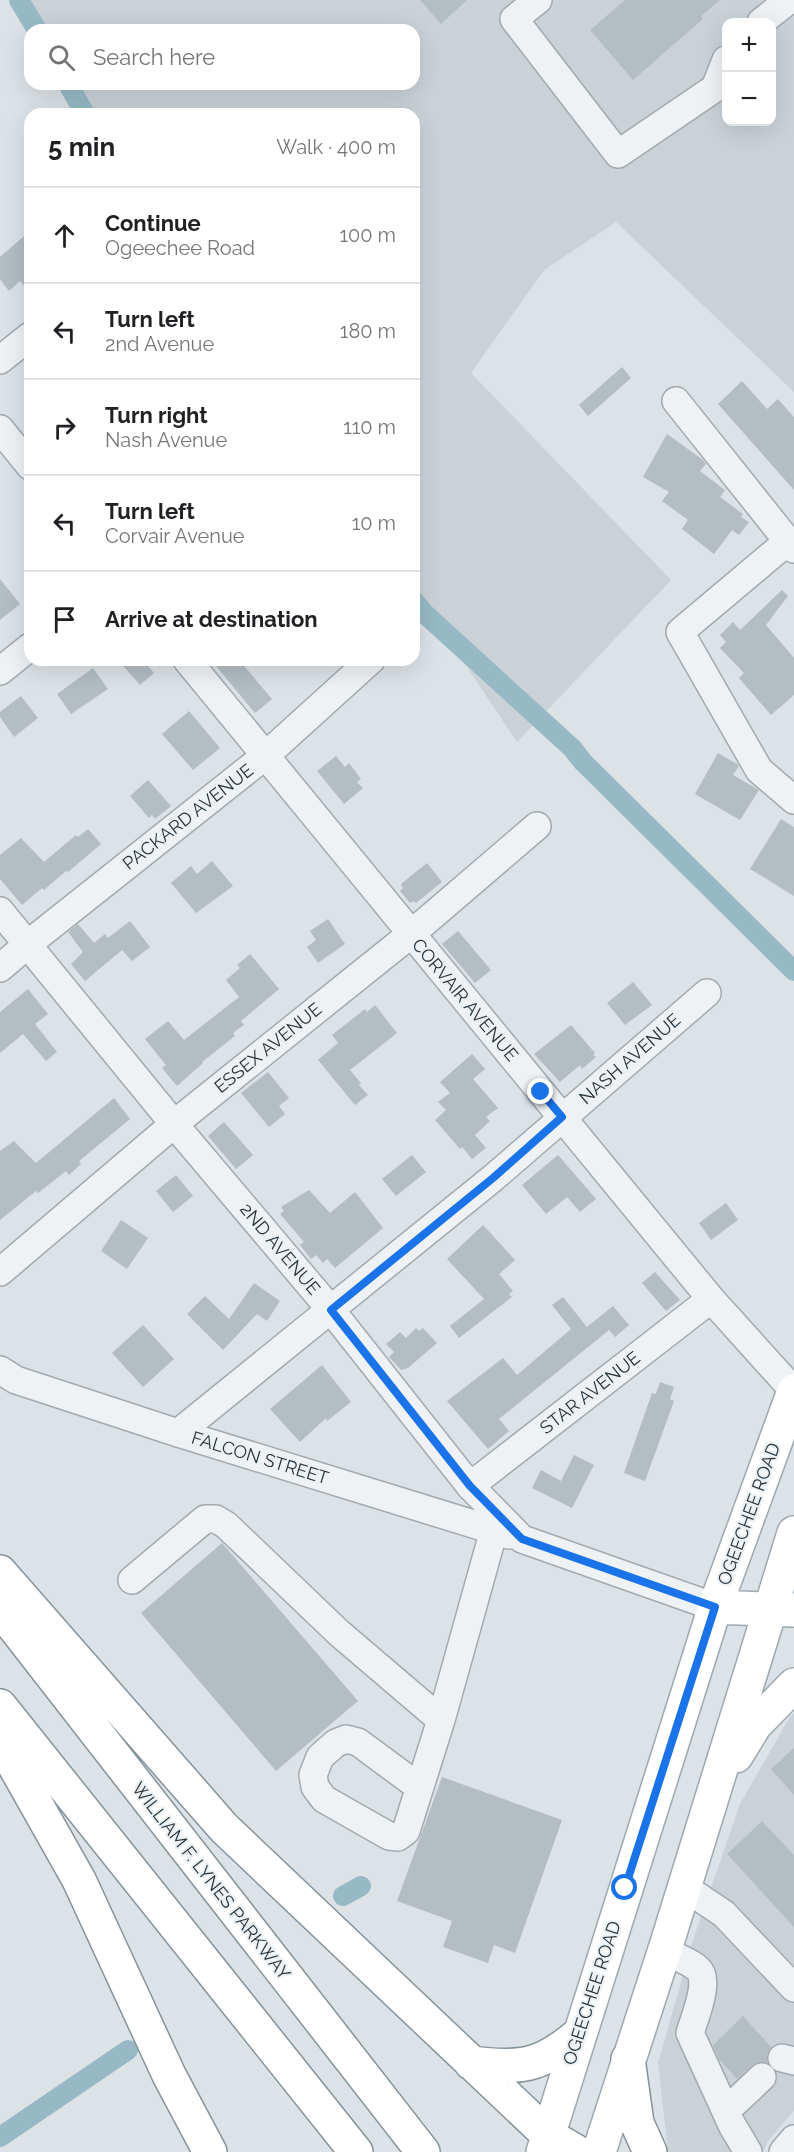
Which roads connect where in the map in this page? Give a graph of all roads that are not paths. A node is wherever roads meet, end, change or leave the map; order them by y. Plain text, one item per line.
1 (538, 0) edge
2 (789, 0) edge
3 (766, 18) edge
4 (722, 70) edge
5 (24, 341) edge
6 (0, 360) edge
7 (676, 400) dead end
8 (0, 429) edge
9 (24, 459) edge
10 (791, 545) edge
11 (24, 652) edge
12 (192, 666) edge
13 (364, 666) edge
14 (0, 672) edge
15 (265, 756) junction
16 (794, 800) edge
17 (537, 826) dead end
18 (0, 911) edge
19 (411, 934) junction
20 (28, 944) junction
21 (0, 968) edge
22 (707, 993) dead end
23 (562, 1117) junction
24 (174, 1124) junction
25 (0, 1272) edge
26 (711, 1299) junction
27 (331, 1310) junction
28 (0, 1370) edge
29 (794, 1391) edge
30 (178, 1434) junction
31 (470, 1486) junction
32 (494, 1530) junction
33 (794, 1533) edge
34 (522, 1539) junction
35 (0, 1572) edge
36 (132, 1580) dead end
37 (715, 1607) junction
38 (0, 1610) edge
39 (783, 1610) edge
40 (794, 1685) edge
41 (0, 1706) edge
42 (441, 1720) junction
43 (0, 1740) edge
44 (419, 1787) dead end
45 (709, 1802) junction
46 (684, 1887) junction
47 (664, 1951) junction
48 (794, 1988) edge
49 (579, 2034) junction
50 (628, 2059) junction
51 (471, 2063) junction
52 (762, 2077) dead end
53 (726, 2111) junction
54 (794, 2139) edge
55 (545, 2144) edge
56 (210, 2152) edge
57 (356, 2152) edge
58 (423, 2152) edge
59 (577, 2152) edge
60 (599, 2152) edge
61 (650, 2152) edge
62 (748, 2152) edge
63 (783, 2152) edge

1 - 4 street
2 - 3 street
5 - 6 street
7 - 10 street
8 - 9 street
10 - 16 street
11 - 14 street
12 - 15 street, CORVAIR AVENUE
13 - 15 street, PACKARD AVENUE
15 - 19 street, CORVAIR AVENUE
15 - 20 street, PACKARD AVENUE
17 - 19 street, ESSEX AVENUE
18 - 20 street, 2ND AVENUE
19 - 23 street, CORVAIR AVENUE
19 - 24 street, ESSEX AVENUE
20 - 21 street, PACKARD AVENUE
20 - 24 street, 2ND AVENUE
22 - 23 street, NASH AVENUE
23 - 26 street, CORVAIR AVENUE
23 - 27 street, NASH AVENUE
24 - 25 street, ESSEX AVENUE
24 - 27 street, 2ND AVENUE
26 - 29 street, CORVAIR AVENUE
26 - 31 street, STAR AVENUE
27 - 30 street, NASH AVENUE
27 - 31 street, 2ND AVENUE
28 - 30 street, FALCON STREET
29 - 37 main road, OGEECHEE ROAD
30 - 32 street, FALCON STREET
31 - 34 street, 2ND AVENUE
32 - 34 street, FALCON STREET
32 - 42 street
33 - 39 main road
34 - 37 street, 2ND AVENUE
35 - 51 main road
36 - 42 street
37 - 39 main road
37 - 49 main road, OGEECHEE ROAD
38 - 58 main road, WILLIAM F. LYNES PARKWAY
39 - 45 main road
40 - 45 main road
41 - 57 main road
42 - 44 street
43 - 56 main road
45 - 46 main road
46 - 47 main road
46 - 48 street
47 - 50 main road
47 - 53 street
49 - 51 main road
49 - 55 main road, OGEECHEE ROAD
50 - 60 main road
50 - 61 main road
51 - 55 main road
52 - 53 street
53 - 62 street
54 - 63 street
55 - 59 main road

